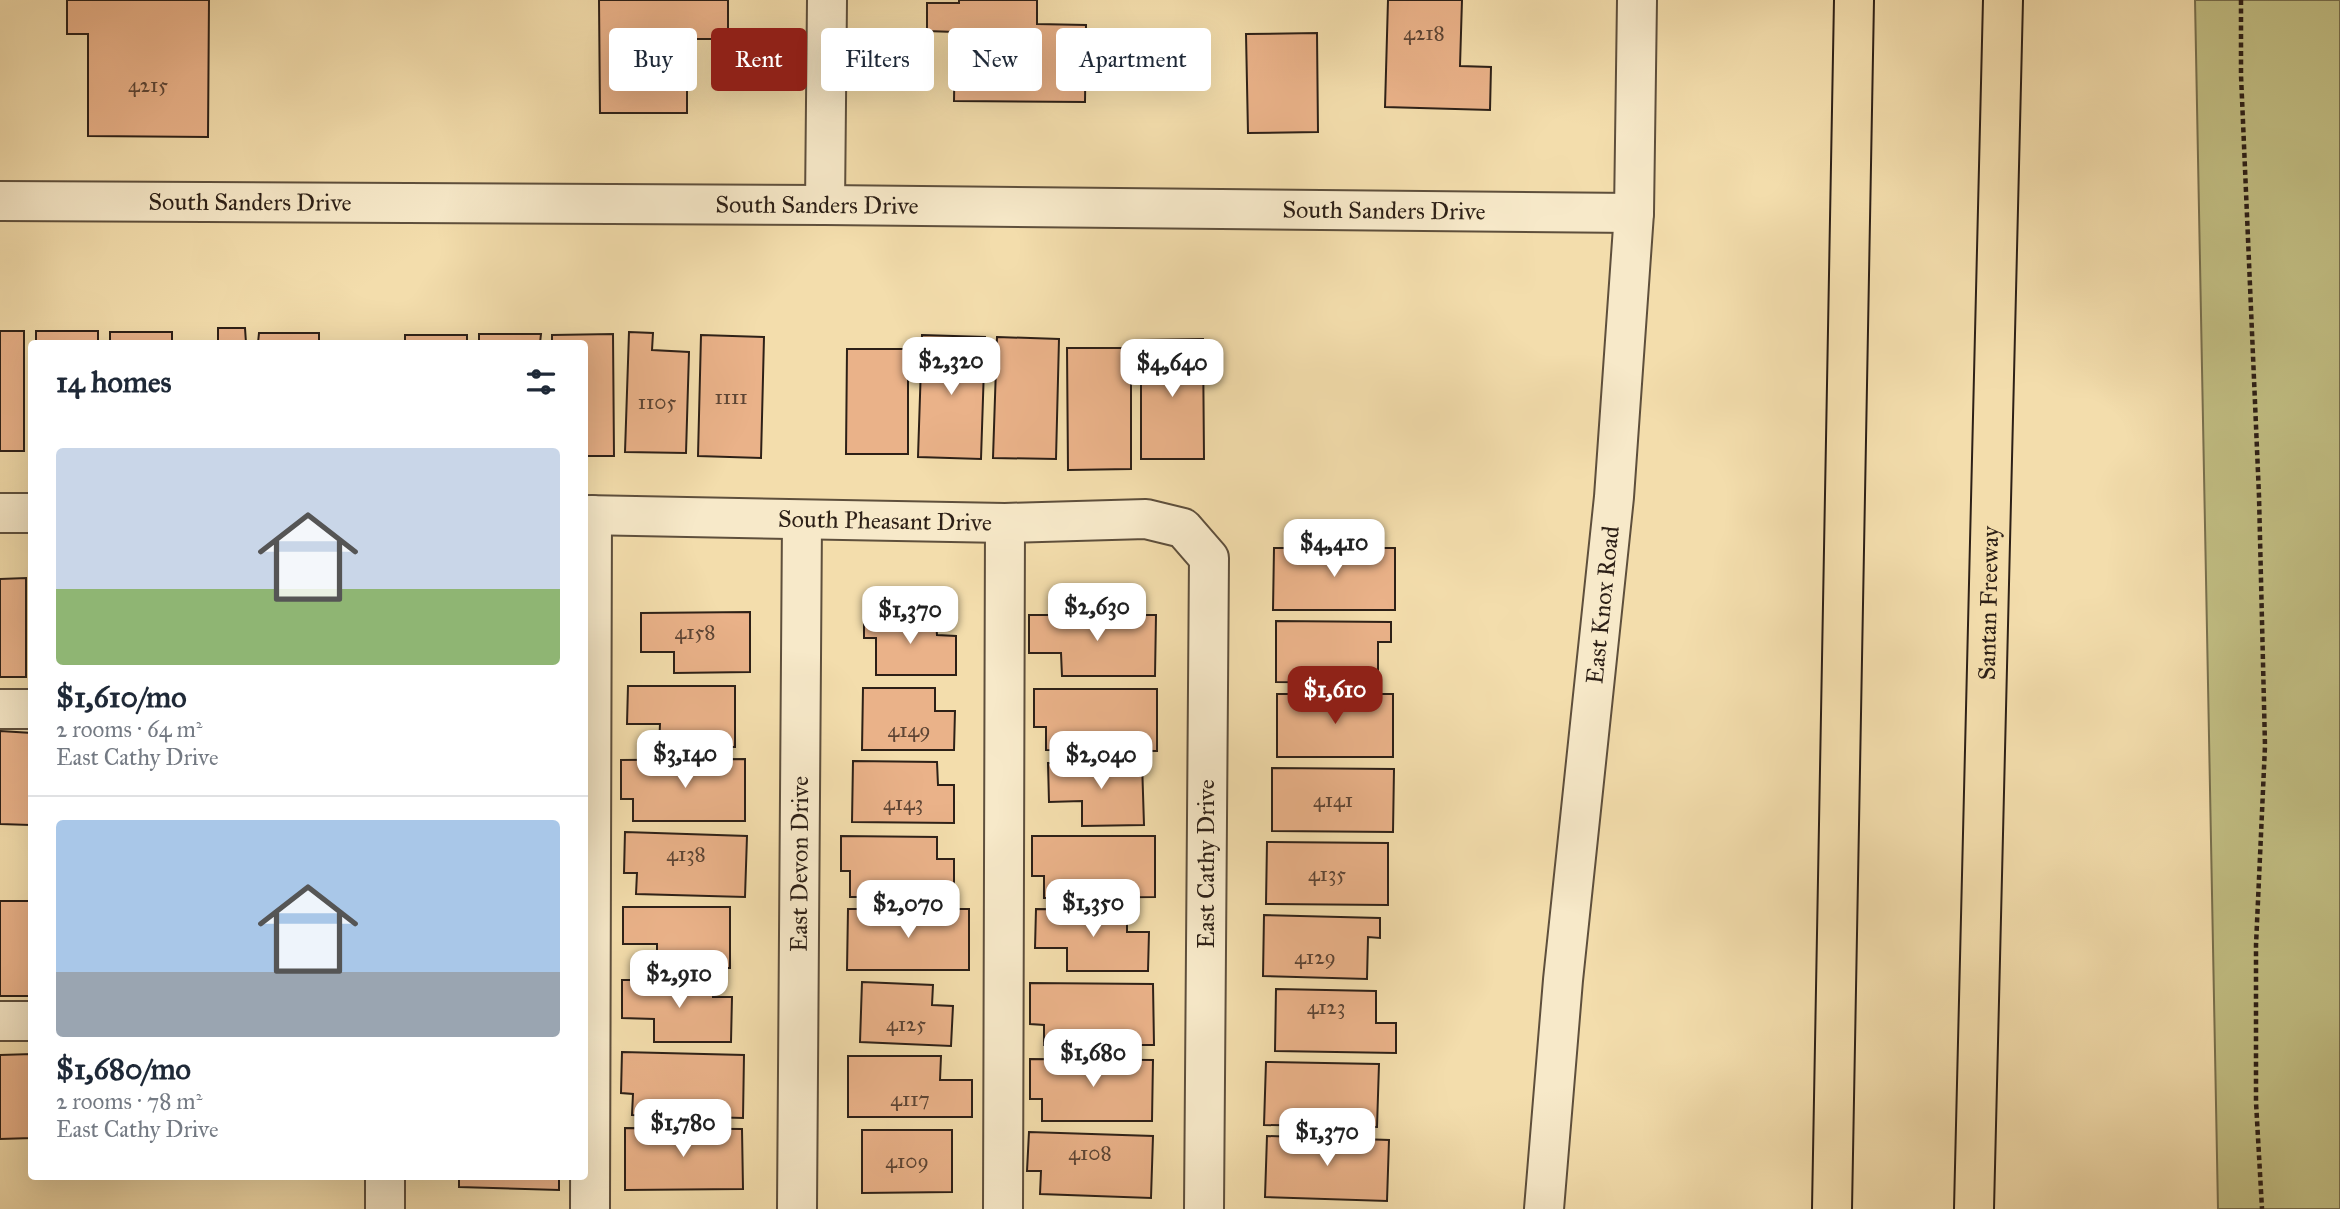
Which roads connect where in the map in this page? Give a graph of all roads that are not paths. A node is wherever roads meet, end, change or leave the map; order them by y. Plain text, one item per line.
1 (827, 0) edge
2 (1637, 0) edge
3 (1854, 0) edge
4 (2003, 0) edge
5 (0, 201) edge
6 (825, 205) junction
7 (1634, 213) junction
8 (0, 513) edge
9 (28, 513) edge
10 (588, 515) edge
11 (802, 521) junction
12 (1005, 523) junction
13 (1183, 528) joint
14 (0, 709) edge
15 (28, 709) edge
16 (0, 1021) edge
17 (28, 1021) edge
18 (385, 1180) edge
19 (385, 1209) edge
20 (590, 1209) edge
21 (797, 1209) edge
22 (1003, 1209) edge
23 (1204, 1209) edge
24 (1544, 1209) edge
25 (1832, 1209) edge
26 (1974, 1209) edge

1 - 6 street
2 - 7 street, East Knox Road
3 - 25 highway
4 - 26 highway, Santan Freeway
5 - 6 street, South Sanders Drive
6 - 7 street, South Sanders Drive
7 - 24 street, East Knox Road
8 - 9 street
10 - 11 street, South Pheasant Drive
10 - 20 street
11 - 12 street, South Pheasant Drive
11 - 21 street, East Devon Drive
12 - 13 street, South Pheasant Drive
12 - 22 street
13 - 23 street, East Cathy Drive
14 - 15 street
16 - 17 street
18 - 19 street

